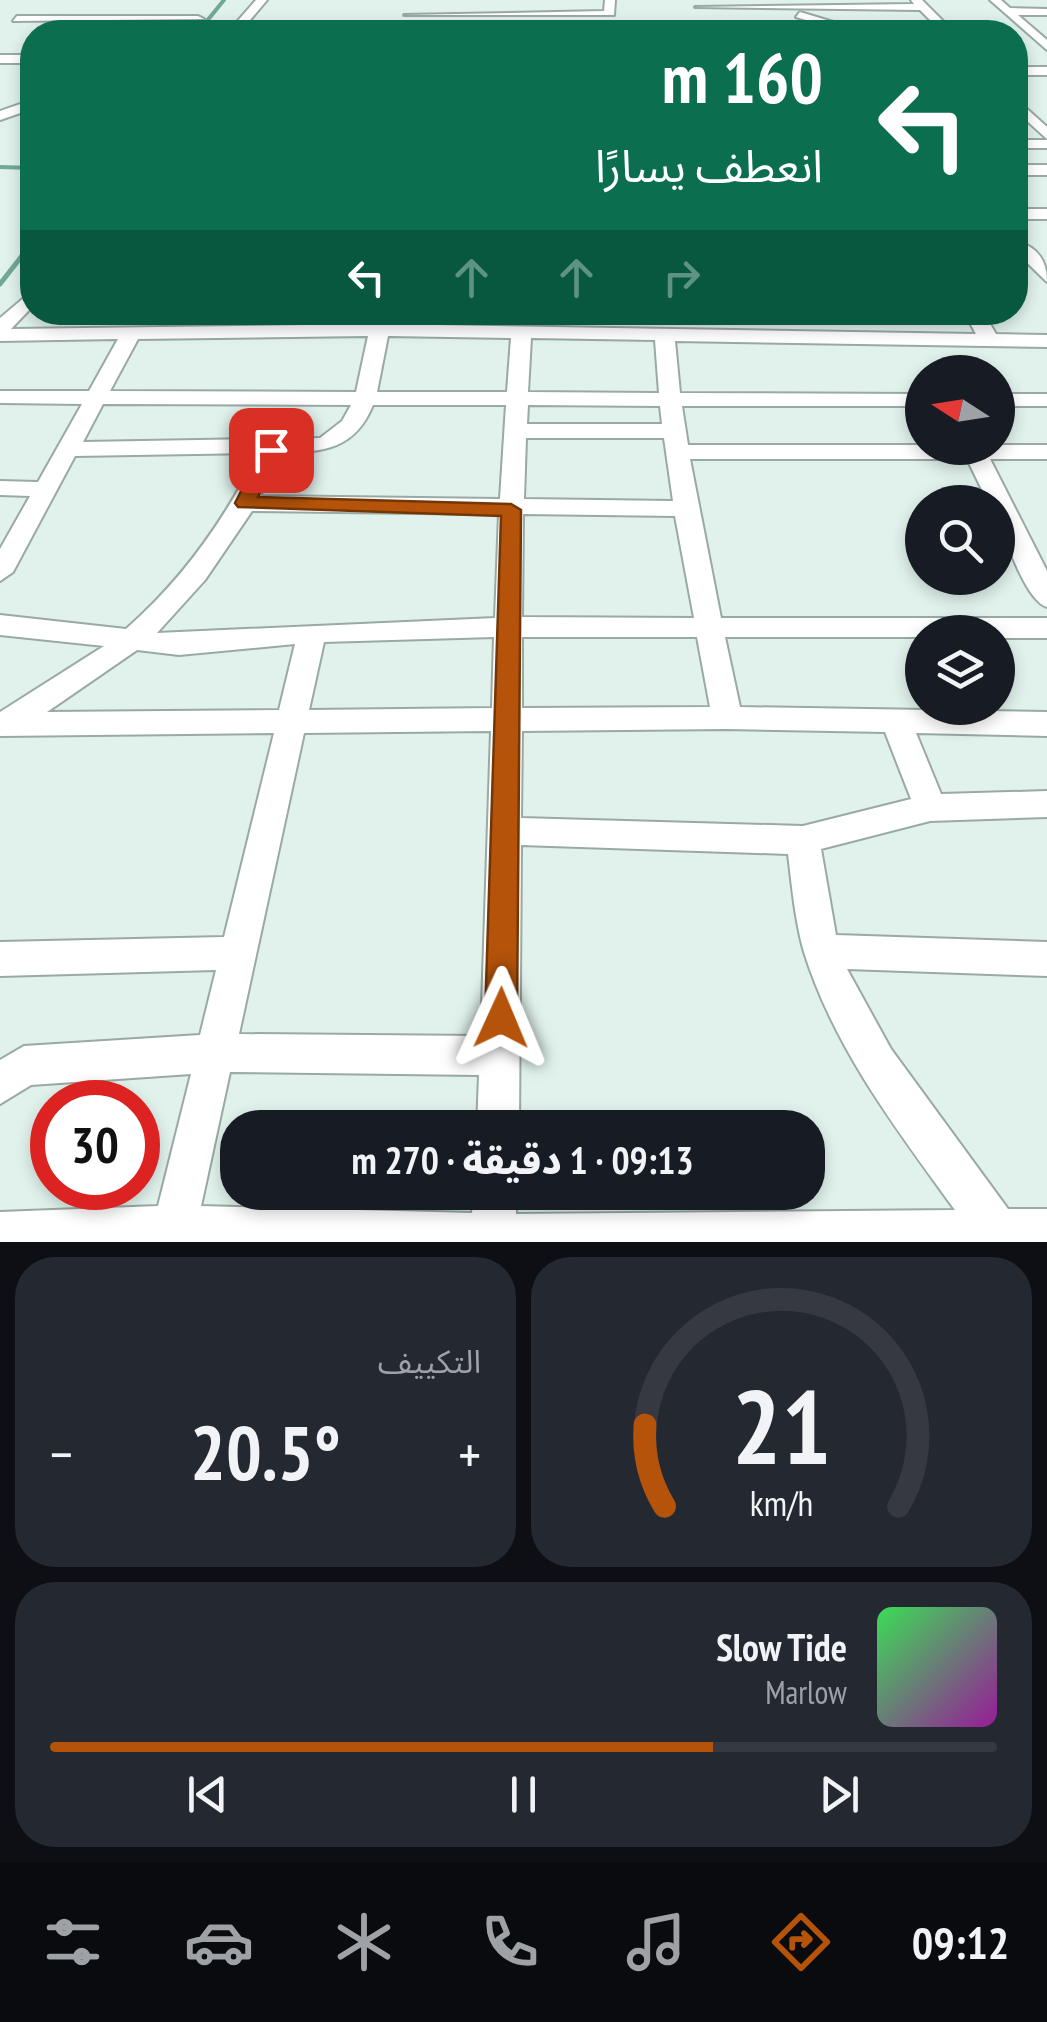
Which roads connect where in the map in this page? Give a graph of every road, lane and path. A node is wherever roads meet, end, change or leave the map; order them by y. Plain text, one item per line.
1 (262, 0) edge
2 (487, 0) edge
3 (610, 0) edge
4 (995, 0) edge
5 (838, 3) edge
6 (920, 3) edge
7 (94, 5) junction
8 (769, 6) junction
9 (702, 8) edge
10 (1009, 11) junction
11 (1047, 12) edge
12 (410, 15) dead end
13 (485, 16) junction
14 (78, 19) junction
15 (127, 19) junction
16 (198, 19) dead end
17 (242, 20) edge
18 (485, 20) edge
19 (816, 20) edge
20 (1018, 20) edge
21 (1028, 30) edge
22 (1047, 48) edge
23 (1031, 49) dead end
24 (1040, 121) edge
25 (1047, 135) edge
26 (1028, 253) edge
27 (1047, 277) edge
28 (20, 310) edge
29 (417, 325) edge
30 (475, 325) edge
31 (568, 325) edge
32 (611, 325) edge
33 (829, 325) edge
34 (981, 325) edge
35 (134, 330) junction
36 (379, 330) junction
37 (0, 332) edge
38 (521, 332) junction
39 (664, 332) junction
40 (833, 334) junction
41 (989, 339) junction
42 (1047, 341) edge
43 (517, 396) junction
44 (668, 396) junction
45 (0, 398) edge
46 (97, 398) junction
47 (364, 398) junction
48 (905, 400) edge
49 (1015, 400) edge
50 (1047, 400) edge
51 (516, 431) junction
52 (675, 442) junction
53 (905, 447) edge
54 (68, 450) junction
55 (271, 450) junction
56 (1015, 451) edge
57 (1047, 452) edge
58 (982, 465) edge
59 (0, 488) edge
60 (45, 490) junction
61 (245, 503) junction
62 (686, 509) junction
63 (511, 510) junction
64 (0, 572) edge
65 (1047, 598) edge
66 (0, 625) edge
67 (510, 627) junction
68 (710, 627) junction
69 (1047, 628) edge
70 (312, 633) junction
71 (132, 640) junction
72 (727, 718) junction
73 (508, 719) junction
74 (292, 723) junction
75 (3, 724) edge
76 (897, 724) junction
77 (1047, 724) edge
78 (1047, 804) edge
79 (930, 808) junction
80 (504, 832) junction
81 (803, 840) junction
82 (822, 951) junction
83 (236, 953) junction
84 (0, 959) edge
85 (1047, 959) edge
86 (213, 1053) junction
87 (500, 1056) junction
88 (0, 1084) edge
89 (498, 1110) edge
90 (494, 1223) edge
91 (175, 1227) junction
92 (1047, 1231) edge
93 (998, 1232) junction
94 (0, 1234) edge

1 - 17 street
2 - 13 street
3 - 13 street
4 - 10 street
5 - 6 street
5 - 8 street
7 - 14 street
7 - 14 street
7 - 15 street
8 - 9 street
8 - 19 street
10 - 11 street
10 - 20 street
12 - 13 street
13 - 18 street
14 - 15 street
15 - 16 street
21 - 22 street
22 - 23 street
24 - 25 street
26 - 27 street
28 - 37 street
29 - 36 street
30 - 38 street
31 - 38 street
32 - 39 street
33 - 40 street
34 - 41 street
35 - 36 street
35 - 37 street
35 - 46 street
36 - 47 street
38 - 43 street
39 - 40 street
39 - 44 street
40 - 41 street
41 - 42 street
43 - 44 street
43 - 47 street
43 - 51 street
44 - 48 street
44 - 52 street
45 - 46 street
46 - 47 street
46 - 54 street
47 - 55 street
49 - 50 street
51 - 52 street
51 - 63 street
52 - 53 street
52 - 62 street
54 - 55 street
54 - 60 street
55 - 61 street
56 - 57 street
58 - 65 street
59 - 60 street
60 - 64 street
61 - 63 street
61 - 71 street
62 - 63 street
62 - 68 street
63 - 67 street
66 - 71 street
67 - 68 street
67 - 70 street
67 - 73 street
68 - 69 street
68 - 72 street
70 - 71 street
70 - 74 street
71 - 75 street
72 - 73 street
72 - 76 street
73 - 74 street
73 - 80 street
74 - 75 street
74 - 83 street
76 - 77 street
76 - 79 street
78 - 79 street
79 - 81 street
80 - 81 street
80 - 87 street
81 - 82 street
82 - 85 street
82 - 93 street
83 - 84 street
83 - 86 street
86 - 87 street
86 - 88 street
86 - 91 street
87 - 89 street
90 - 91 street
90 - 93 street
91 - 94 street
92 - 93 street

